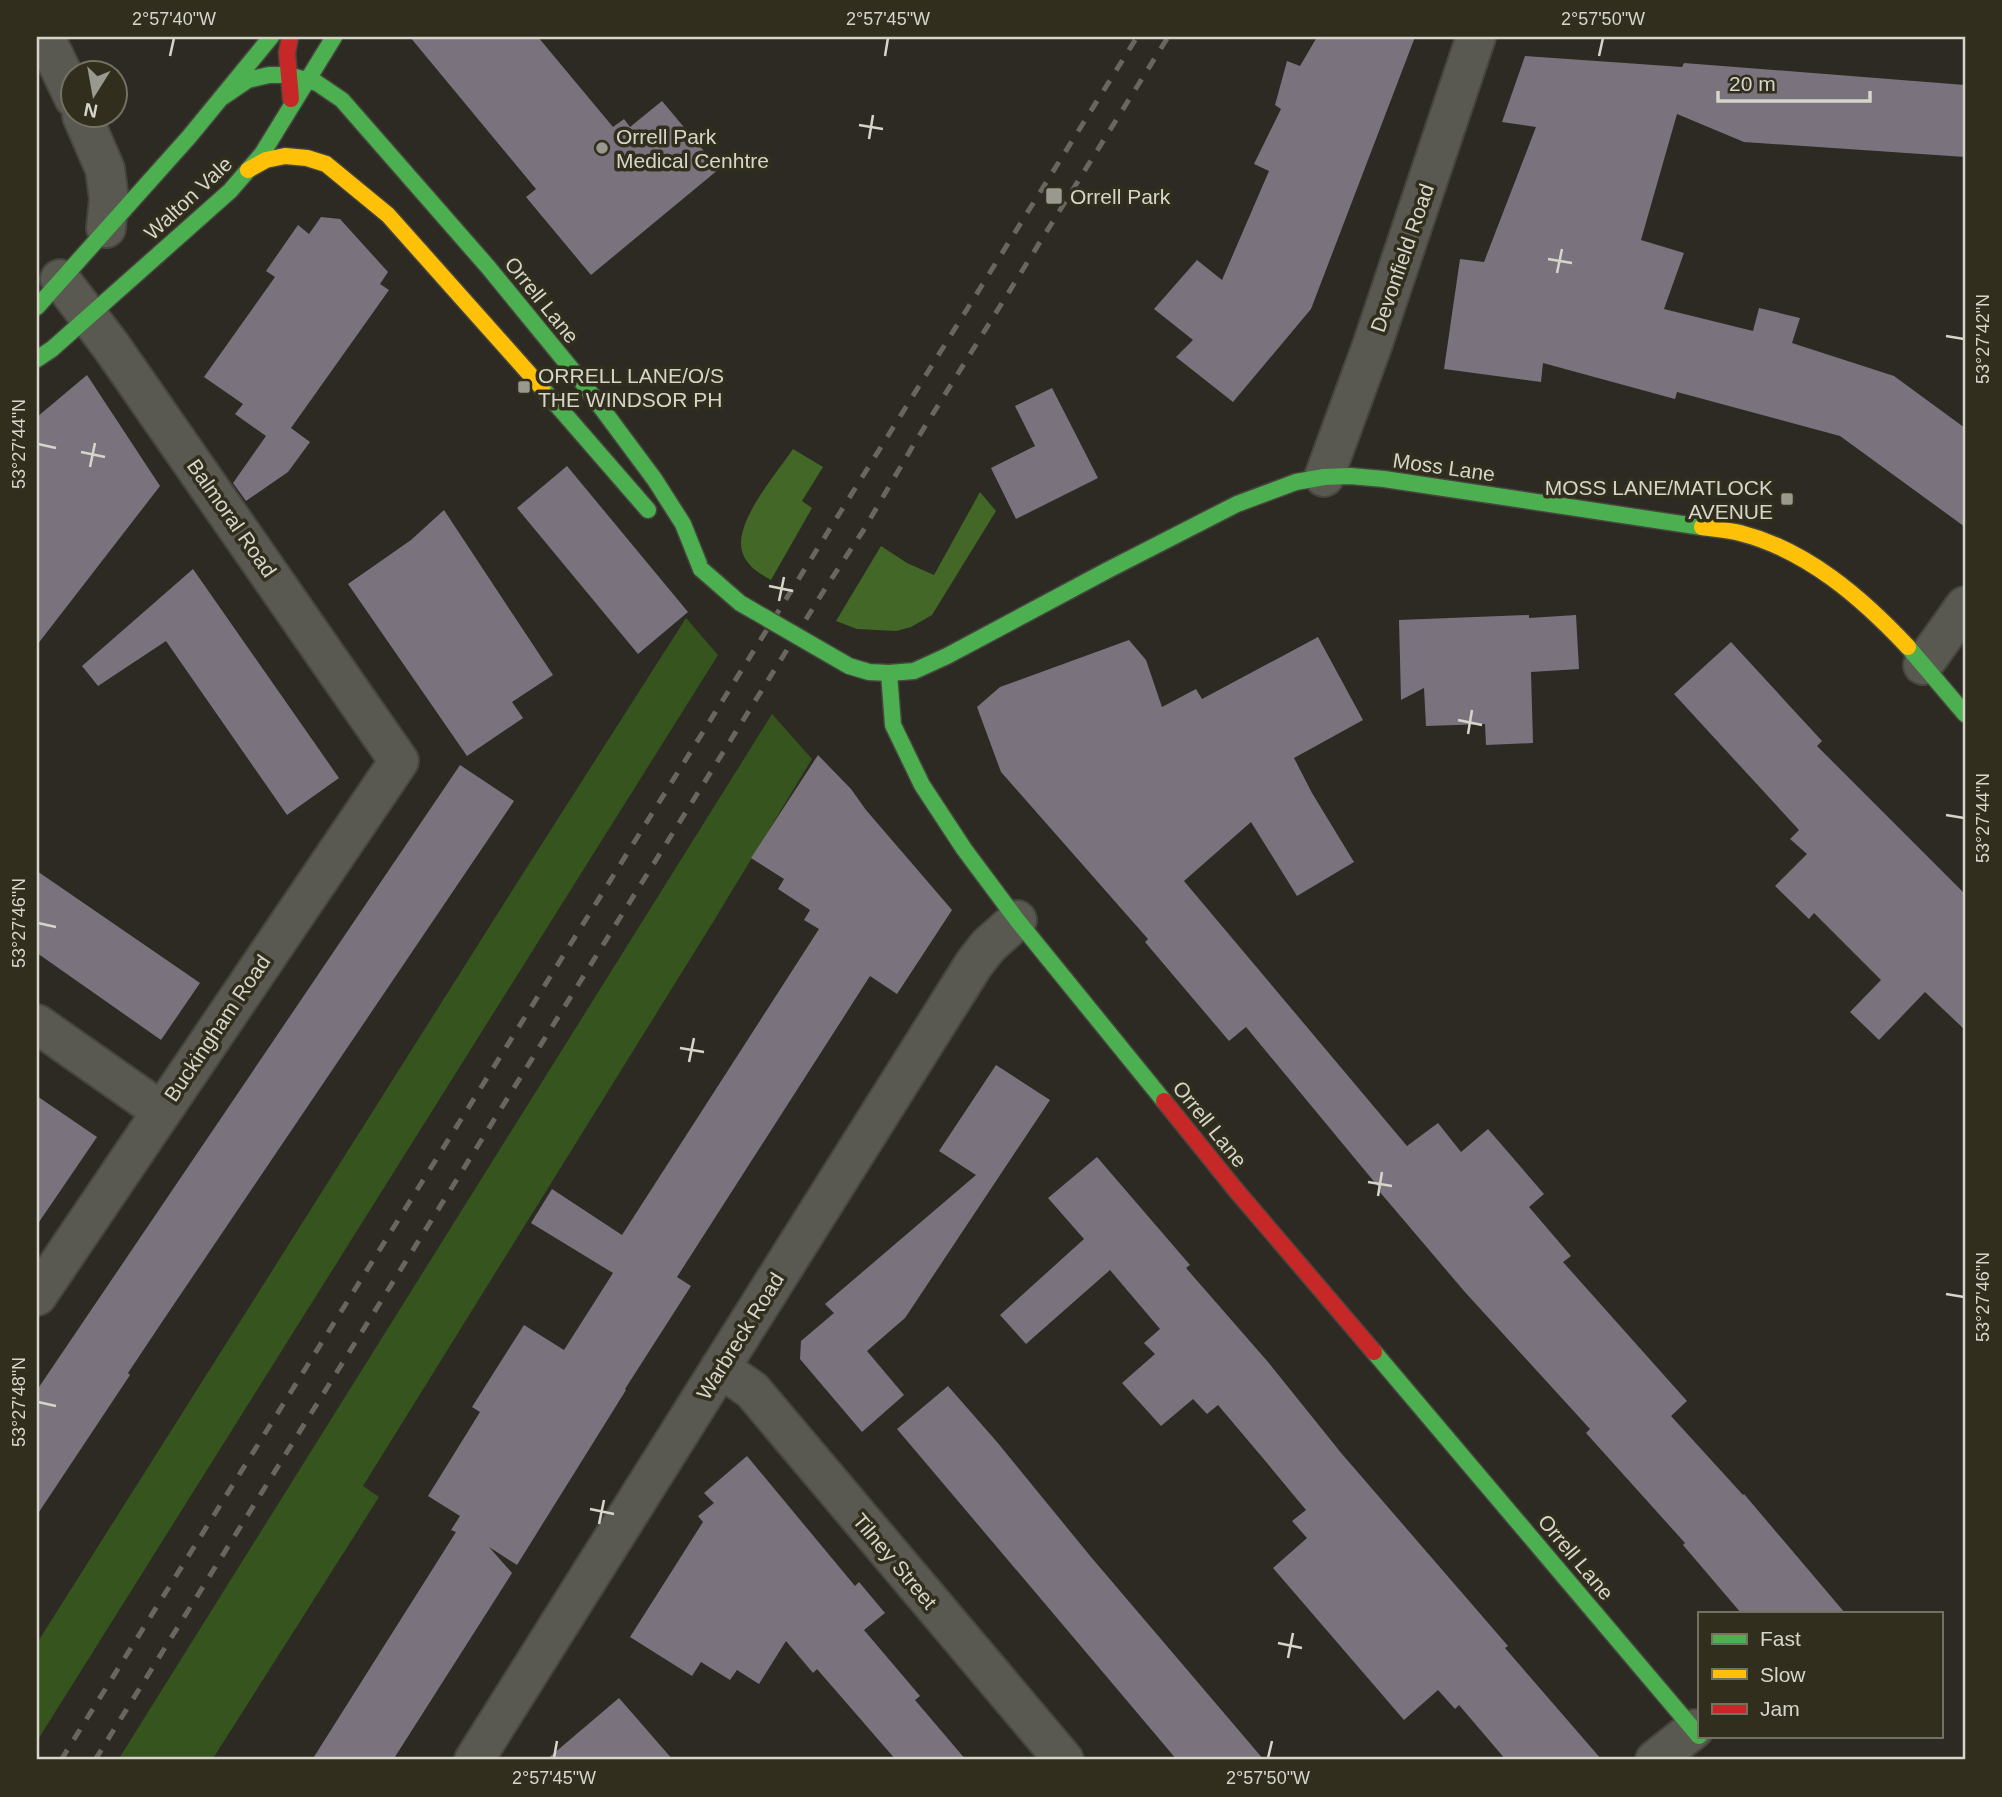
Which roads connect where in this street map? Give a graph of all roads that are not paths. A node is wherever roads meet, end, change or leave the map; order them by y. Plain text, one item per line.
1 (45, 37) edge
2 (271, 37) edge
3 (290, 37) edge
4 (336, 37) edge
5 (1476, 37) edge
6 (60, 69) edge
7 (288, 75) junction
8 (308, 80) junction
9 (223, 97) junction
10 (350, 109) junction
11 (294, 112) junction
12 (88, 130) edge
13 (307, 144) dead end
14 (326, 164) junction
15 (248, 170) junction
16 (106, 228) junction
17 (48, 293) edge
18 (90, 316) junction
19 (37, 359) edge
20 (1324, 477) junction
21 (656, 520) dead end
22 (673, 540) dead end
23 (701, 569) junction
24 (1965, 606) edge
25 (1923, 665) junction
26 (889, 673) junction
27 (1965, 714) edge
28 (400, 761) joint
29 (1017, 920) junction
30 (37, 1024) edge
31 (161, 1111) junction
32 (37, 1296) edge
33 (720, 1368) junction
34 (1698, 1734) edge
35 (1698, 1737) edge
36 (474, 1760) edge
37 (1064, 1760) edge
38 (1655, 1760) edge

1 - 6 street
2 - 9 main road, Walton Vale
3 - 7 main road
4 - 8 main road, Walton Vale
4 - 10 main road, Orrell Lane
5 - 20 street, Devonfield Road
7 - 8 main road, Orrell Lane
7 - 9 main road, Orrell Lane
7 - 11 main road
8 - 10 main road, Orrell Lane
8 - 11 main road, Walton Vale
9 - 16 main road, Walton Vale
10 - 23 main road, Orrell Lane
11 - 15 main road, Walton Vale
12 - 16 street
13 - 14 main road
14 - 15 main road
14 - 21 main road
15 - 18 main road, Walton Vale
16 - 17 main road, Walton Vale
17 - 18 street, Balmoral Road
18 - 19 main road, Walton Vale
18 - 28 street, Balmoral Road
20 - 25 main road, Moss Lane
20 - 26 main road, Moss Lane
22 - 23 main road, Orrell Lane
23 - 26 main road, Orrell Lane, bridge
24 - 25 street
25 - 27 main road, Moss Lane
26 - 29 main road, Orrell Lane
28 - 31 street, Buckingham Road
29 - 33 street, Warbreck Road
29 - 34 main road, Orrell Lane
30 - 31 street
31 - 32 street, Buckingham Road
33 - 36 street, Warbreck Road
33 - 37 street, Tilney Street
35 - 38 street

